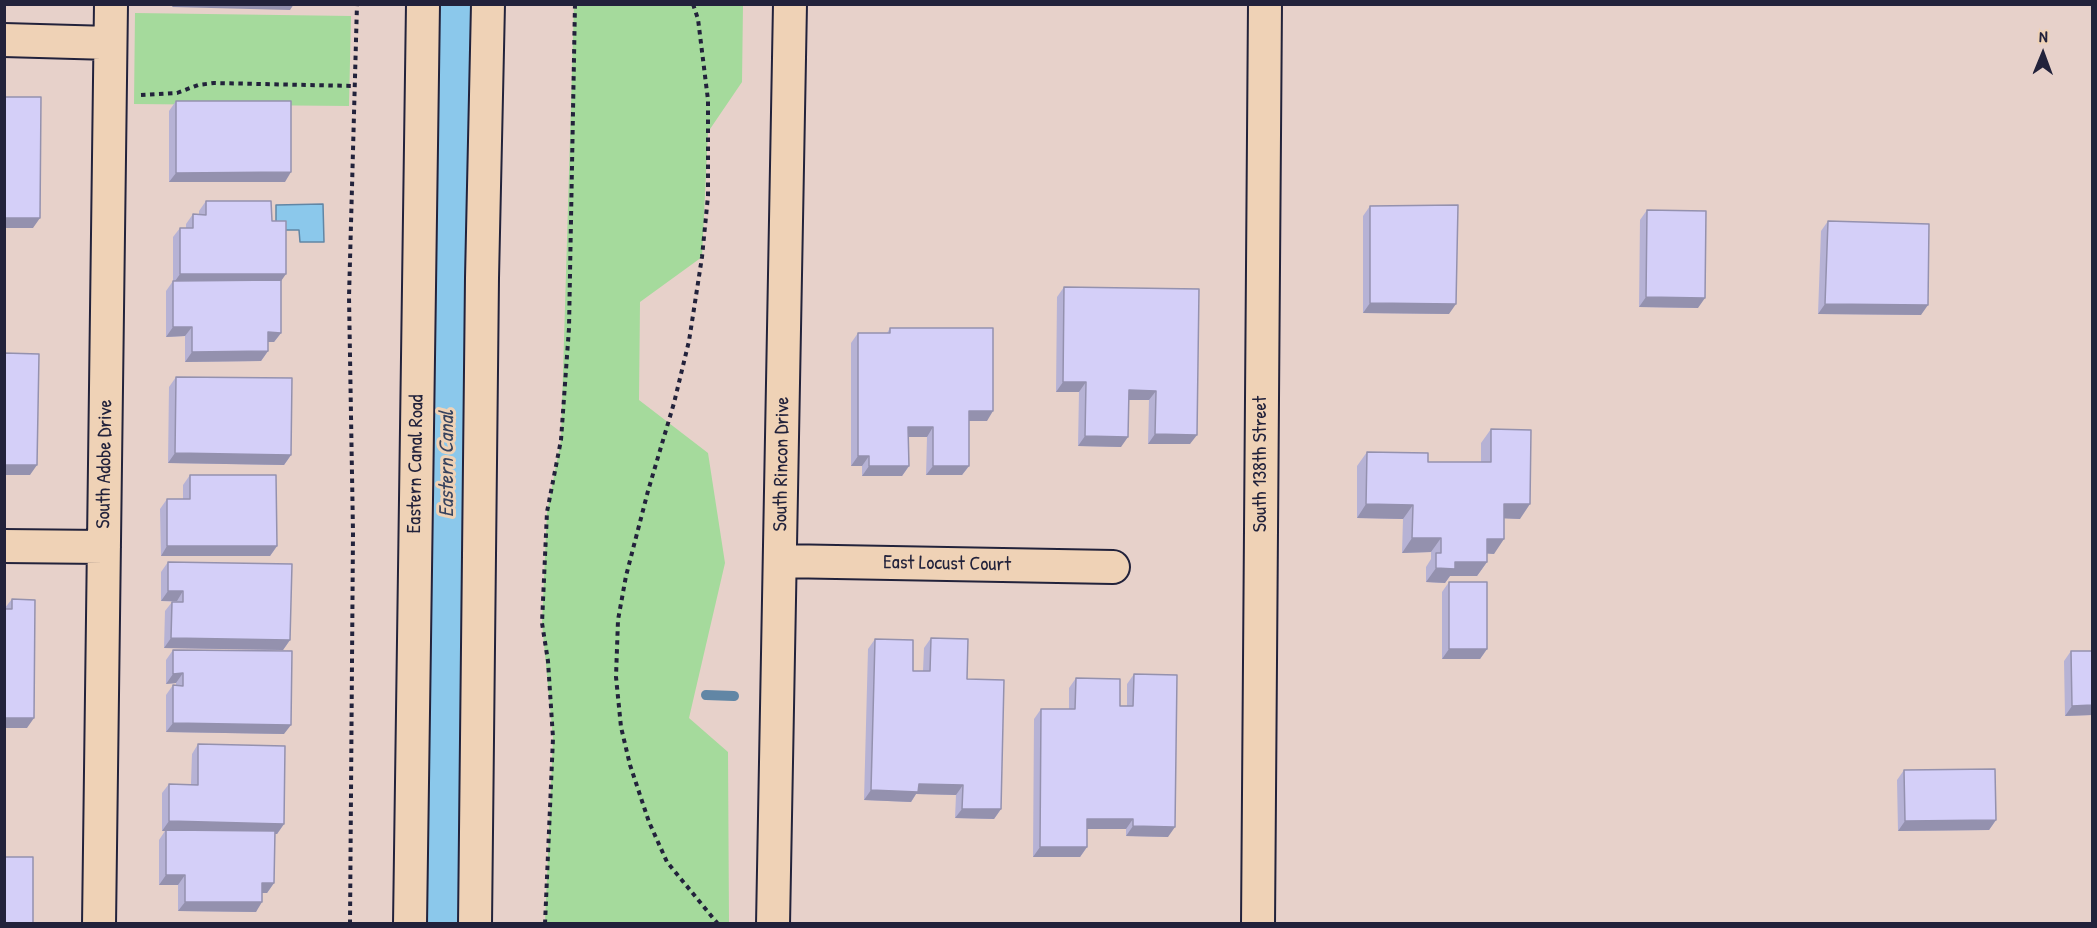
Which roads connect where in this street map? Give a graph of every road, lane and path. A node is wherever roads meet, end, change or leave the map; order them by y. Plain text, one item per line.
1 (111, 4) edge
2 (357, 4) edge
3 (423, 4) edge
4 (488, 4) edge
5 (575, 4) edge
6 (693, 4) edge
7 (790, 4) edge
8 (1265, 4) edge
9 (4, 40) edge
10 (110, 43) junction
11 (355, 86) junction
12 (110, 96) junction
13 (4, 546) edge
14 (104, 547) junction
15 (781, 561) junction
16 (1113, 567) dead end
17 (99, 924) edge
18 (350, 924) edge
19 (410, 924) edge
20 (475, 924) edge
21 (545, 924) edge
22 (718, 924) edge
23 (773, 924) edge
24 (1258, 924) edge

1 - 10 street, South Adobe Drive
2 - 11 path
3 - 19 street, Eastern Canal Road
4 - 20 street
5 - 21 path
6 - 22 path
7 - 15 street, South Rincon Drive
8 - 24 street, South 138th Street
9 - 10 street
10 - 12 street, South Adobe Drive
11 - 12 path
11 - 18 path
12 - 14 street, South Adobe Drive
13 - 14 street
14 - 17 street, South Adobe Drive
15 - 16 street, East Locust Court
15 - 23 street, South Rincon Drive

